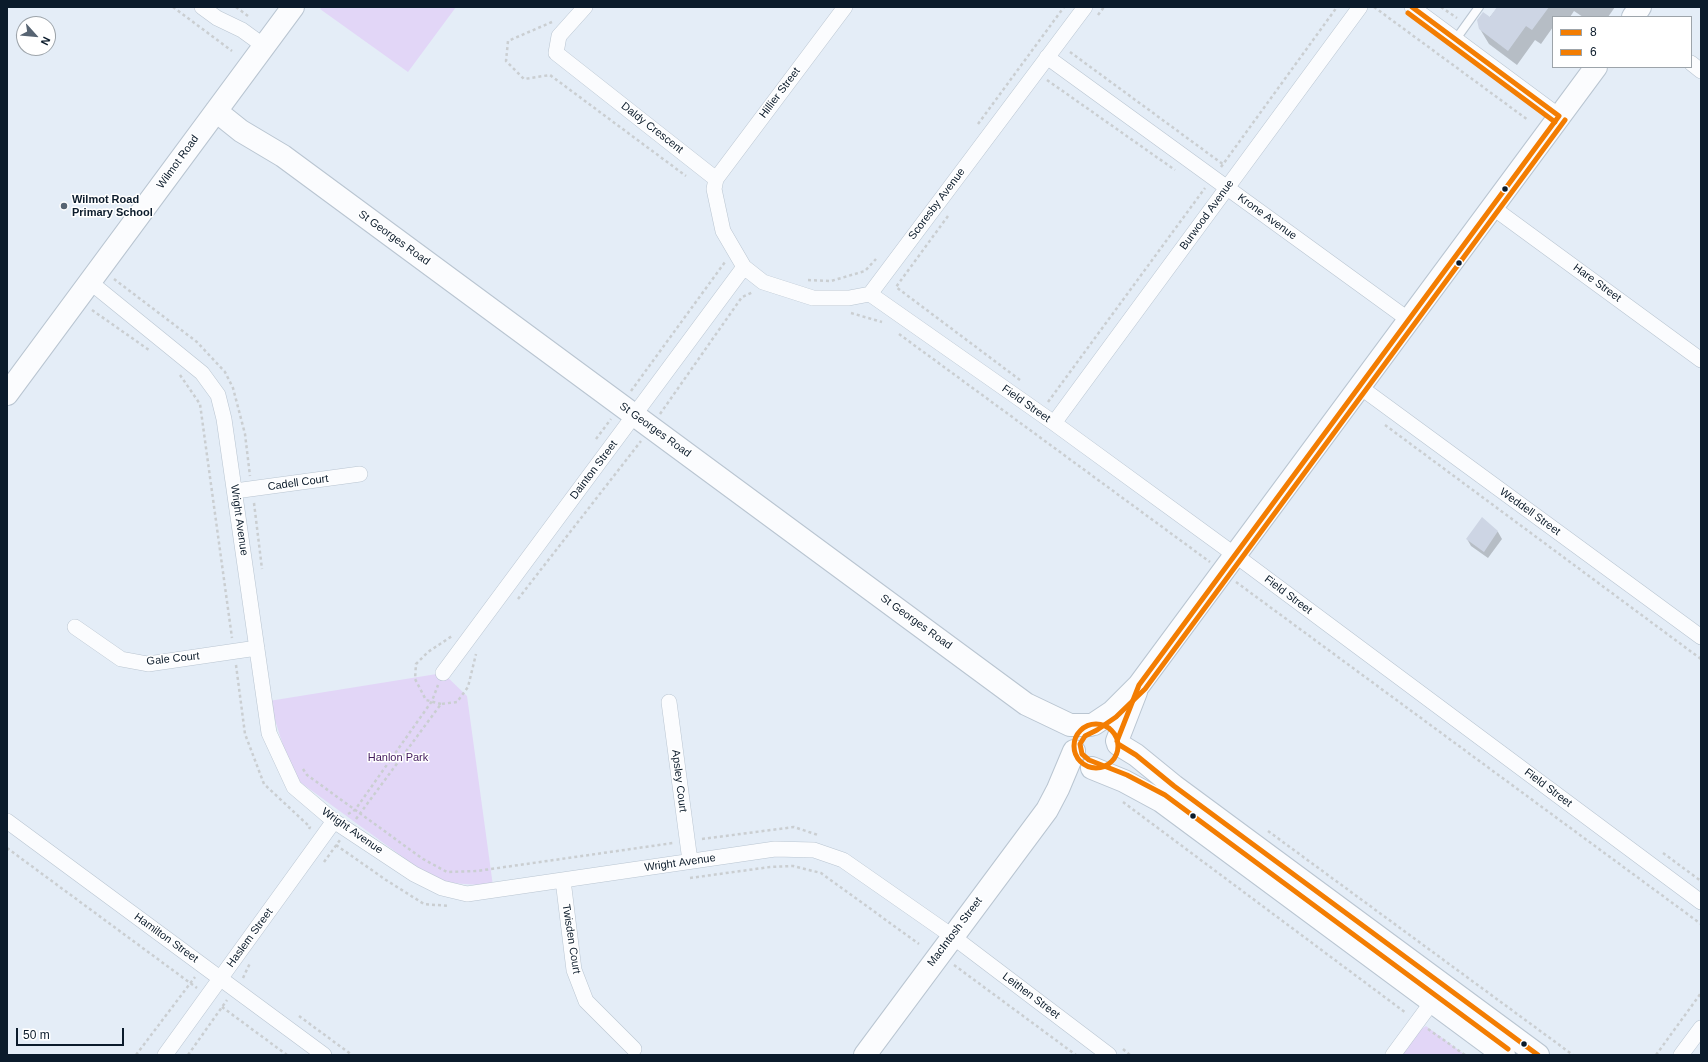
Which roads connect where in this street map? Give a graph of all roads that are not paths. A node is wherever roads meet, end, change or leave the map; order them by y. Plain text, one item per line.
1 (202, 7) edge
2 (292, 7) edge
3 (585, 7) edge
4 (845, 7) edge
5 (1085, 7) edge
6 (1360, 7) edge
7 (1412, 7) edge
8 (1479, 7) edge
9 (1456, 39) junction
10 (261, 50) junction
11 (1048, 57) junction
12 (1692, 64) edge
13 (1595, 68) edge
14 (1701, 71) edge
15 (219, 107) junction
16 (1559, 116) junction
17 (716, 178) junction
18 (1227, 187) junction
19 (1492, 207) junction
20 (744, 267) junction
21 (90, 282) junction
22 (870, 294) junction
23 (1409, 320) junction
24 (1701, 360) edge
25 (1360, 387) junction
26 (7, 394) edge
27 (1058, 417) junction
28 (643, 421) junction
29 (360, 474) dead end
30 (235, 492) junction
31 (1235, 555) junction
32 (75, 627) dead end
33 (1701, 637) edge
34 (257, 648) junction
35 (443, 673) road end
36 (1139, 685) junction
37 (669, 702) dead end
38 (1026, 704) junction
39 (1092, 724) junction
40 (1118, 743) junction
41 (1074, 751) junction
42 (1091, 768) junction
43 (1046, 810) junction
44 (7, 821) edge
45 (334, 821) junction
46 (1258, 860) junction
47 (690, 861) junction
48 (563, 880) junction
49 (1701, 902) edge
50 (952, 936) junction
51 (220, 978) junction
52 (1438, 993) junction
53 (1701, 1028) edge
54 (634, 1049) dead end
55 (1536, 1054) edge
56 (165, 1055) edge
57 (324, 1055) edge
58 (865, 1055) edge
59 (1109, 1055) edge
60 (1393, 1055) edge
61 (1504, 1055) edge
62 (1681, 1055) edge

1 - 10 street
2 - 10 street, Wilmot Road
3 - 17 street, Daldy Crescent
4 - 17 street, Hillier Street
5 - 11 street, Scoresby Avenue
6 - 18 street, Burwood Avenue
7 - 9 street
8 - 9 lane
9 - 16 street
10 - 15 street, Wilmot Road
11 - 18 street, Krone Avenue
11 - 22 street, Scoresby Avenue
12 - 14 street
13 - 16 street
15 - 21 street, Wilmot Road
15 - 28 street, St Georges Road
16 - 19 street
17 - 20 street
18 - 23 street, Krone Avenue
18 - 27 street, Burwood Avenue
19 - 23 street
19 - 24 street, Hare Street
20 - 22 street
20 - 28 street, Dainton Street
21 - 26 street, Wilmot Road
21 - 30 street, Wright Avenue
22 - 27 street, Field Street
23 - 25 street
25 - 31 street
25 - 33 street, Weddell Street
27 - 31 street, Field Street
28 - 35 street, Dainton Street
28 - 38 street, St Georges Road
29 - 30 street, Cadell Court
30 - 34 street, Wright Avenue
31 - 36 street
31 - 49 street, Field Street
32 - 34 street, Gale Court
34 - 45 street, Wright Avenue
36 - 39 street
36 - 40 street
37 - 47 street, Apsley Court
38 - 39 street, St Georges Road
38 - 41 street, St Georges Road
39 - 40 street
39 - 41 street
40 - 42 street
40 - 46 street
41 - 42 street
41 - 43 street, MacIntosh Street
42 - 43 street, MacIntosh Street
42 - 46 street
43 - 50 street, MacIntosh Street
44 - 51 street, Hamilton Street
45 - 48 street, Wright Avenue
45 - 51 street, Haslem Street
46 - 52 street
47 - 48 street, Wright Avenue
47 - 50 street, Wright Avenue
48 - 54 street, Twisden Court
50 - 58 street, MacIntosh Street
50 - 59 street, Leithen Street
51 - 56 street, Haslem Street
51 - 57 street, Hamilton Street
52 - 55 street
52 - 60 street
52 - 61 street
53 - 62 street

